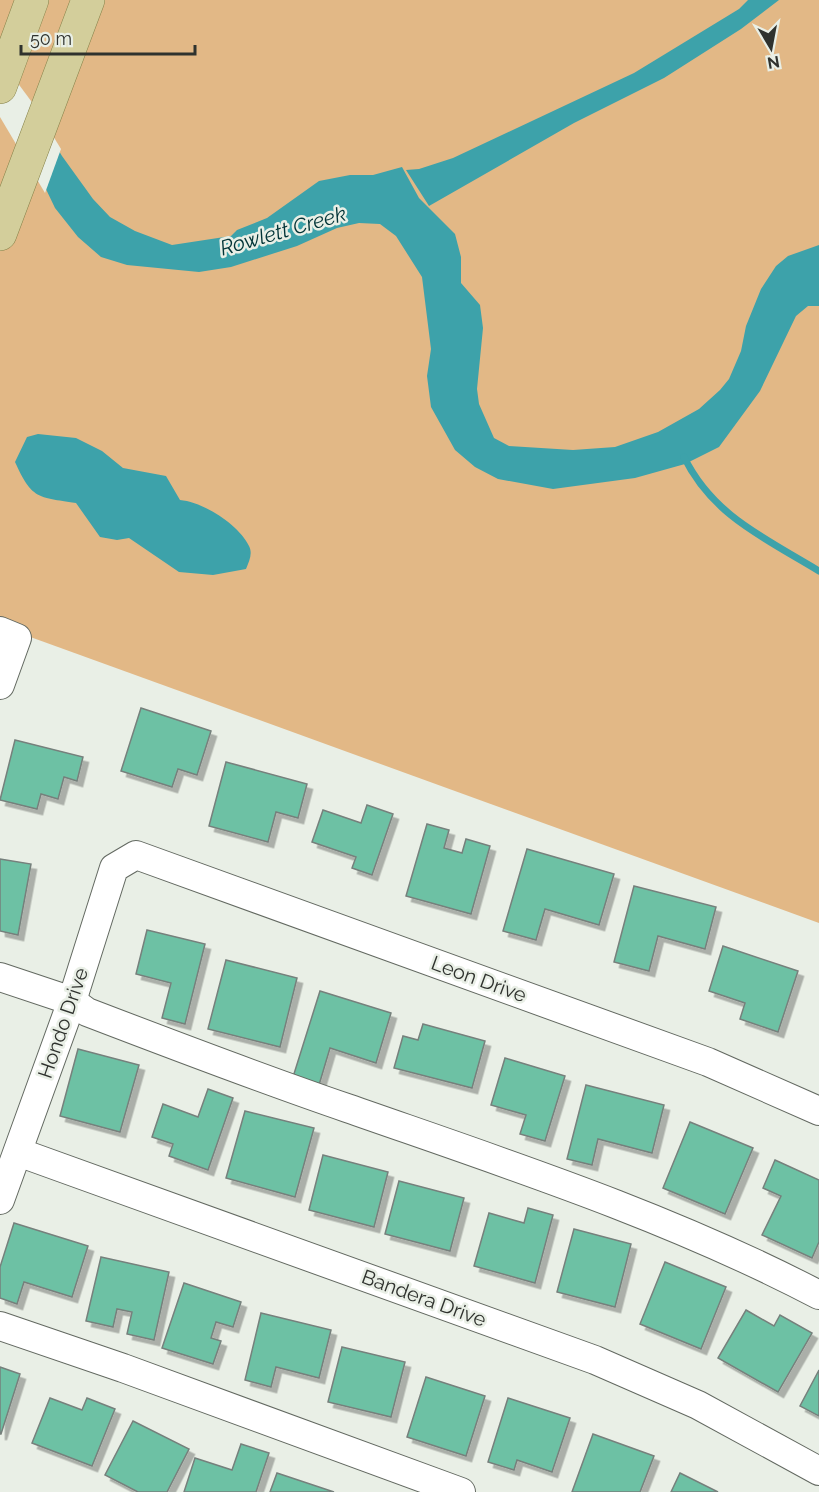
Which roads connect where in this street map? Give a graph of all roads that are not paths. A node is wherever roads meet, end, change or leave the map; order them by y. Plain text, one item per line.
1 (32, 0) edge
2 (88, 0) edge
3 (0, 87) edge
4 (0, 234) edge
5 (0, 631) edge
6 (0, 685) edge
7 (135, 855) joint
8 (0, 977) edge
9 (72, 1001) junction
10 (819, 1111) edge
11 (18, 1152) junction
12 (0, 1200) edge
13 (819, 1294) edge
14 (0, 1326) edge
15 (819, 1471) edge
16 (461, 1492) edge

1 - 3 main road
2 - 4 main road
5 - 6 street
7 - 9 street, Hondo Drive
7 - 10 street, Leon Drive
8 - 9 street
9 - 11 street, Hondo Drive
9 - 13 street
11 - 12 street, Hondo Drive
11 - 15 street, Bandera Drive
14 - 16 street

